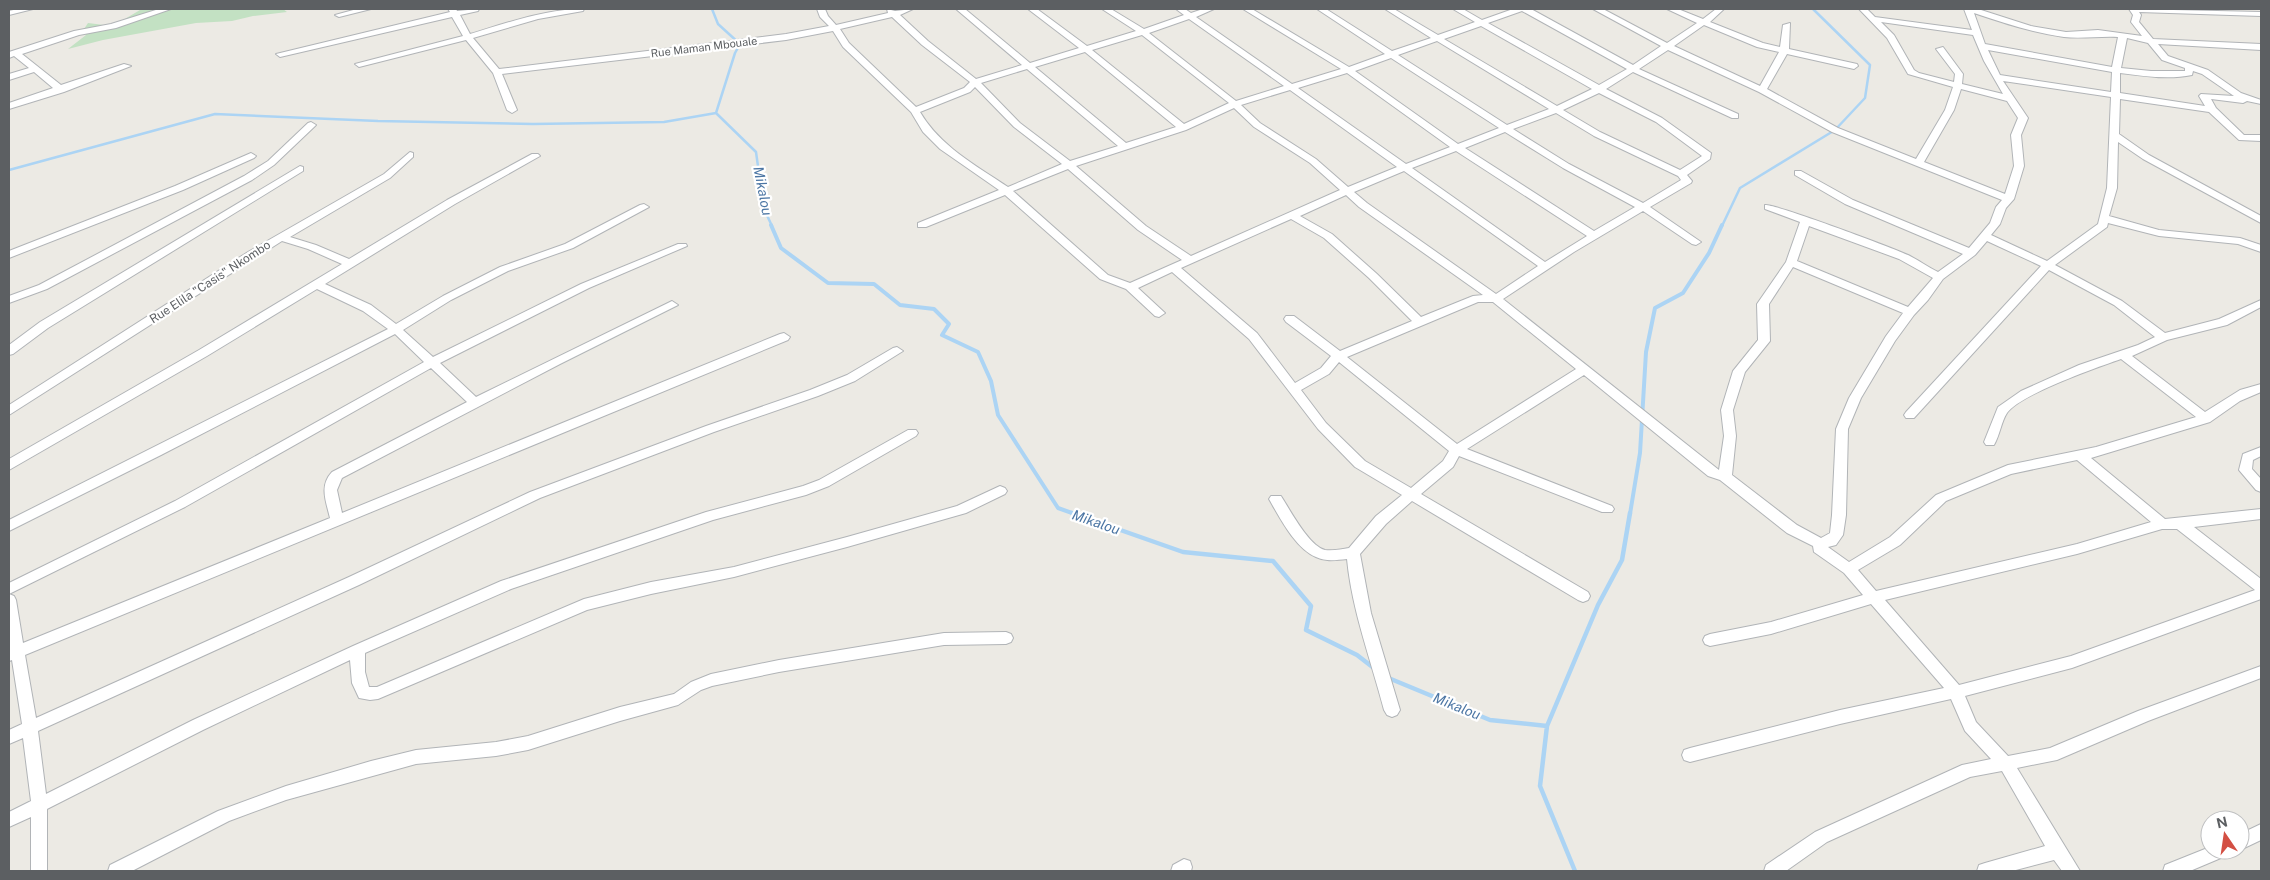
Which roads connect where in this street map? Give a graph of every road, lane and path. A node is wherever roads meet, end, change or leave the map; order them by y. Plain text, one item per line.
1 (29, 9) edge
2 (167, 9) edge
3 (367, 9) edge
4 (475, 9) edge
5 (580, 9) edge
6 (821, 9) edge
7 (909, 9) edge
8 (960, 9) edge
9 (1032, 9) edge
10 (1106, 9) edge
11 (1180, 9) edge
12 (1210, 9) edge
13 (1247, 9) edge
14 (1321, 9) edge
15 (1389, 9) edge
16 (1457, 9) edge
17 (1520, 9) edge
18 (1525, 9) edge
19 (1596, 9) edge
20 (1671, 9) edge
21 (1720, 9) edge
22 (1863, 9) edge
23 (1969, 9) edge
24 (2133, 9) edge
25 (454, 11) edge
26 (891, 11) edge
27 (9, 13) edge
28 (2261, 14) edge
29 (338, 15) dead end
30 (1190, 15) junction
31 (1874, 19) junction
32 (1480, 23) junction
33 (1701, 23) junction
34 (1787, 25) dead end
35 (836, 29) junction
36 (1143, 32) junction
37 (1977, 33) junction
38 (2123, 35) junction
39 (468, 38) junction
40 (1436, 38) junction
41 (2151, 41) junction
42 (1667, 46) junction
43 (1981, 46) junction
44 (2261, 47) edge
45 (1086, 49) junction
46 (1940, 49) dead end
47 (1784, 51) junction
48 (12, 54) edge
49 (280, 54) dead end
50 (1392, 55) junction
51 (359, 64) dead end
52 (127, 66) dead end
53 (1030, 66) junction
54 (1854, 66) dead end
55 (2189, 68) junction
56 (35, 69) junction
57 (1633, 69) junction
58 (1348, 70) junction
59 (2116, 70) junction
60 (497, 72) junction
61 (1997, 77) junction
62 (9, 78) edge
63 (975, 82) junction
64 (1959, 85) junction
65 (1292, 88) junction
66 (1599, 89) junction
67 (62, 90) junction
68 (1762, 90) junction
69 (2115, 94) junction
70 (2011, 99) junction
71 (2260, 103) edge
72 (1235, 104) junction
73 (9, 106) edge
74 (512, 110) dead end
75 (1555, 110) junction
76 (2212, 110) junction
77 (915, 111) junction
78 (1734, 116) dead end
79 (311, 126) dead end
80 (1183, 128) junction
81 (1505, 128) junction
82 (2113, 134) junction
83 (2261, 138) edge
84 (1124, 146) junction
85 (1457, 147) junction
86 (410, 155) dead end
87 (251, 156) dead end
88 (535, 156) dead end
89 (1919, 162) junction
90 (1069, 165) junction
91 (1404, 167) junction
92 (300, 169) dead end
93 (1798, 173) dead end
94 (1681, 174) junction
95 (1006, 190) junction
96 (1346, 191) junction
97 (2009, 199) junction
98 (644, 207) dead end
99 (1643, 207) junction
100 (1770, 207) dead end
101 (2261, 208) edge
102 (2242, 210) junction
103 (1291, 215) junction
104 (2103, 218) junction
105 (1806, 220) junction
106 (2261, 220) edge
107 (922, 225) dead end
108 (1594, 236) junction
109 (1985, 236) junction
110 (280, 237) junction
111 (1696, 242) dead end
112 (682, 246) dead end
113 (2261, 249) edge
114 (1971, 253) junction
115 (9, 254) edge
116 (1190, 260) junction
117 (1791, 262) junction
118 (352, 264) junction
119 (2048, 265) junction
120 (1546, 267) junction
121 (1174, 268) junction
122 (1939, 277) junction
123 (316, 284) junction
124 (1130, 287) junction
125 (1496, 299) junction
126 (9, 300) edge
127 (2261, 303) edge
128 (672, 305) dead end
129 (1910, 312) junction
130 (1159, 313) dead end
131 (1290, 319) dead end
132 (1419, 322) junction
133 (396, 328) junction
134 (784, 337) dead end
135 (2163, 337) junction
136 (9, 351) edge
137 (897, 351) dead end
138 (2122, 354) junction
139 (1338, 356) junction
140 (433, 362) junction
141 (1584, 369) junction
142 (1293, 389) junction
143 (2258, 390) edge
144 (475, 403) junction
145 (9, 411) edge
146 (1910, 415) dead end
147 (2206, 419) junction
148 (912, 433) dead end
149 (1990, 442) dead end
150 (1456, 450) junction
151 (2261, 451) edge
152 (2079, 455) junction
153 (9, 465) edge
154 (1725, 477) junction
155 (2261, 487) edge
156 (1000, 492) dead end
157 (1412, 494) junction
158 (1276, 499) dead end
159 (1607, 509) dead end
160 (2261, 514) edge
161 (336, 519) junction
162 (2162, 524) junction
163 (2180, 524) junction
164 (9, 526) edge
165 (1820, 544) junction
166 (1353, 553) junction
167 (1849, 569) junction
168 (2261, 587) edge
169 (9, 588) edge
170 (2261, 594) edge
171 (1583, 596) dead end
172 (1874, 596) junction
173 (9, 600) edge
174 (1006, 638) dead end
175 (1710, 640) dead end
176 (358, 650) junction
177 (12, 653) edge
178 (2261, 672) edge
179 (1956, 692) junction
180 (1392, 710) dead end
181 (30, 728) junction
182 (9, 737) edge
183 (1690, 755) dead end
184 (2006, 764) junction
185 (39, 805) junction
186 (9, 820) edge
187 (2057, 851) junction
188 (2200, 859) edge
189 (39, 871) edge
190 (116, 871) edge
191 (1772, 871) edge
192 (1985, 871) edge
193 (2072, 871) edge
194 (2172, 871) edge

1 - 27 street
2 - 48 street
3 - 29 street
4 - 25 street
5 - 39 street
6 - 35 street
7 - 26 street, Rue Maman Mbouale
8 - 53 street
9 - 45 street
10 - 36 street
11 - 30 street
12 - 30 street
13 - 58 street
14 - 50 street
15 - 40 street
16 - 32 street
17 - 32 street
18 - 57 street
19 - 42 street
20 - 33 street
21 - 33 street
22 - 31 street
23 - 37 street
23 - 38 street
24 - 28 street
24 - 41 street
25 - 39 street
25 - 49 street
26 - 35 street, Rue Maman Mbouale
26 - 63 street
30 - 36 street
30 - 65 street
31 - 37 street
31 - 64 street
32 - 40 street
32 - 66 street
33 - 42 street
33 - 47 street
34 - 47 street
35 - 60 street, Rue Maman Mbouale
35 - 77 street
36 - 45 street
36 - 72 street
37 - 43 street
38 - 41 street
38 - 59 street
39 - 51 street
39 - 60 street
40 - 50 street
40 - 75 street
41 - 44 street
41 - 55 street
42 - 57 street
42 - 68 street
43 - 59 street
43 - 61 street
45 - 53 street
45 - 80 street
46 - 64 street
47 - 54 street
47 - 68 street
48 - 56 street
50 - 58 street
50 - 81 street
52 - 67 street
53 - 63 street
53 - 84 street
55 - 59 street
55 - 71 street
56 - 62 street
56 - 67 street
57 - 66 street
57 - 78 street
58 - 65 street
58 - 85 street
59 - 69 street
60 - 74 street
61 - 69 street
61 - 70 street
63 - 77 street
63 - 90 street
64 - 70 street
64 - 89 street
65 - 72 street
65 - 91 street
66 - 75 street
66 - 94 street
67 - 73 street
68 - 89 street
69 - 76 street
69 - 82 street
70 - 97 street
71 - 76 street
72 - 80 street
72 - 96 street
75 - 81 street
75 - 94 street
76 - 83 street
77 - 95 street
79 - 126 street
80 - 84 street
81 - 85 street
81 - 99 street
82 - 102 street
82 - 104 street
84 - 90 street
85 - 91 street
85 - 108 street
86 - 110 street, Rue Elila "Casis" Nkombo
87 - 115 street
88 - 118 street
89 - 97 street
90 - 95 street
90 - 116 street
91 - 96 street
91 - 120 street
92 - 136 street
93 - 114 street
94 - 99 street
95 - 107 street
95 - 124 street
96 - 103 street
96 - 125 street
97 - 109 street
98 - 133 street
99 - 108 street
99 - 111 street
100 - 105 street
101 - 102 street
102 - 106 street
103 - 116 street
103 - 132 street
104 - 113 street
104 - 119 street
105 - 117 street
105 - 122 street
108 - 120 street
109 - 114 street
109 - 119 street
110 - 118 street
110 - 145 street, Rue Elila "Casis" Nkombo
112 - 140 street
114 - 122 street
116 - 121 street
117 - 129 street
117 - 154 street
118 - 123 street
119 - 135 street
119 - 146 street
120 - 125 street
121 - 124 street
121 - 142 street
122 - 129 street
123 - 133 street
123 - 153 street
124 - 130 street
125 - 132 street
125 - 141 street
127 - 135 street
128 - 144 street
129 - 165 street
131 - 139 street
132 - 139 street
133 - 140 street
133 - 164 street
134 - 161 street
135 - 138 street
137 - 181 street
138 - 147 street
138 - 149 street
139 - 142 street
139 - 150 street
140 - 144 street
140 - 169 street
141 - 150 street
141 - 154 street
142 - 157 street
143 - 147 street
144 - 161 street
147 - 152 street
148 - 176 street
150 - 157 street
150 - 159 street
151 - 155 street
152 - 162 street
152 - 167 street
154 - 165 street
156 - 176 street
157 - 166 street
157 - 171 street
158 - 166 street
160 - 163 street
161 - 177 street
162 - 163 street
162 - 172 street
163 - 168 street
165 - 167 street
166 - 180 street
167 - 172 street
170 - 179 street
172 - 175 street
172 - 179 street
173 - 177 street
174 - 190 street
176 - 185 street
177 - 181 street
178 - 184 street
179 - 183 street
179 - 184 street
181 - 182 street
181 - 185 street
184 - 187 street
184 - 191 street
185 - 186 street
185 - 189 street
187 - 192 street
187 - 193 street
188 - 194 street

